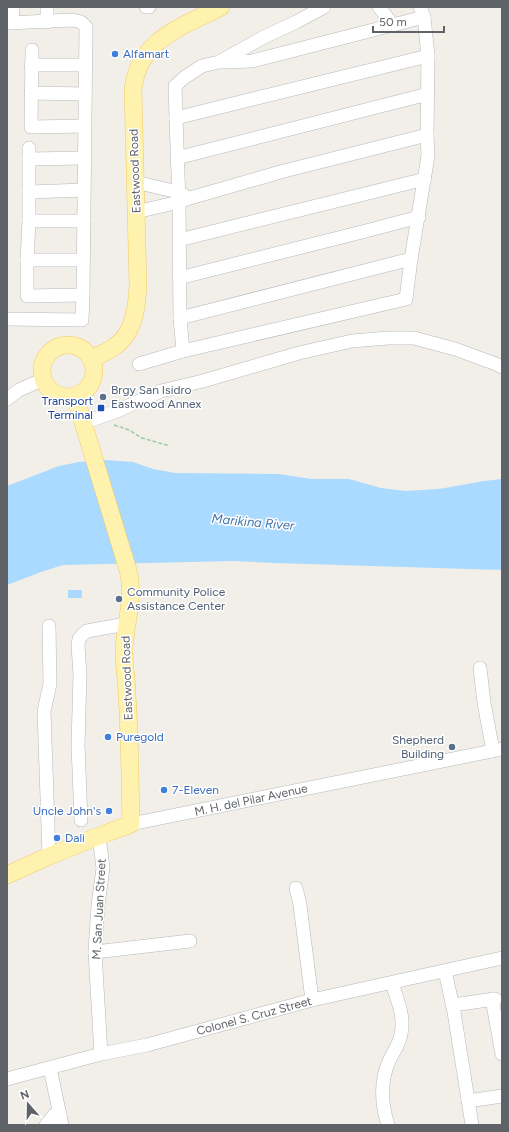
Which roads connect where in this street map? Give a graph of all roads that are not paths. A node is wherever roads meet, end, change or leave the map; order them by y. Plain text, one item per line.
1 (13, 7) edge
2 (47, 7) edge
3 (221, 7) edge
4 (324, 7) edge
5 (379, 7) edge
6 (422, 12) edge
7 (47, 22) junction
8 (10, 23) edge
9 (392, 24) junction
10 (32, 50) dead end
11 (428, 56) junction
12 (219, 62) junction
13 (31, 65) junction
14 (85, 65) junction
15 (31, 94) junction
16 (85, 94) junction
17 (428, 94) junction
18 (176, 118) junction
19 (84, 126) junction
20 (427, 136) junction
21 (84, 158) junction
22 (177, 158) junction
23 (425, 179) junction
24 (135, 182) junction
25 (84, 190) junction
26 (29, 192) junction
27 (182, 197) junction
28 (136, 212) junction
29 (419, 217) junction
30 (29, 221) junction
31 (84, 221) junction
32 (179, 240) junction
33 (411, 259) junction
34 (27, 260) junction
35 (83, 260) junction
36 (179, 278) junction
37 (83, 295) junction
38 (180, 318) junction
39 (7, 319) edge
40 (183, 352) junction
41 (91, 359) junction
42 (139, 364) dead end
43 (502, 367) edge
44 (44, 379) junction
45 (75, 396) junction
46 (7, 398) edge
47 (86, 431) junction
48 (126, 624) junction
49 (49, 626) dead end
50 (480, 668) dead end
51 (497, 750) edge
52 (81, 820) dead end
53 (132, 824) junction
54 (99, 836) junction
55 (49, 856) junction
56 (7, 875) edge
57 (296, 888) dead end
58 (190, 941) dead end
59 (95, 952) junction
60 (502, 958) edge
61 (445, 971) junction
62 (392, 983) junction
63 (312, 1000) junction
64 (453, 1005) junction
65 (102, 1054) junction
66 (502, 1054) edge
67 (50, 1068) junction
68 (7, 1079) edge
69 (502, 1096) edge
70 (468, 1101) junction
71 (61, 1120) edge
72 (46, 1125) edge
73 (388, 1125) edge
74 (472, 1125) edge

1 - 8 street
2 - 7 street
3 - 24 main road, Eastwood Road
4 - 12 street
5 - 9 street
6 - 9 street
6 - 11 street
7 - 8 street
7 - 14 street
9 - 12 street
10 - 13 street
11 - 17 street
11 - 18 street
12 - 18 street
13 - 14 street
13 - 15 street
14 - 16 street
15 - 16 street
15 - 19 street
16 - 19 street
17 - 20 street
17 - 22 street
18 - 22 street
19 - 21 street
20 - 23 street
20 - 27 street
21 - 25 street
21 - 26 street
22 - 27 street
23 - 29 street
23 - 32 street
24 - 27 street
24 - 28 main road, Eastwood Road
25 - 26 street
25 - 31 street
26 - 30 street
27 - 28 street
27 - 32 street
28 - 41 main road, Eastwood Road
29 - 33 street
29 - 36 street
30 - 31 street
30 - 34 street
31 - 35 street
32 - 36 street
33 - 38 street
33 - 40 street
34 - 35 street
34 - 37 street
35 - 37 street
36 - 38 street
37 - 39 street
38 - 40 street
40 - 42 street
41 - 44 main road
41 - 45 main road
43 - 47 street
44 - 45 main road
44 - 46 street
45 - 47 main road, Eastwood Road
47 - 48 main road, Eastwood Road
48 - 52 street
48 - 53 main road, Eastwood Road
49 - 55 street
50 - 51 street
51 - 53 street, M. H. del Pilar Avenue
53 - 54 main road, M. H. del Pilar Avenue
54 - 55 main road, M. H. del Pilar Avenue
54 - 59 street, M. San Juan Street
55 - 56 main road, M. H. del Pilar Avenue
57 - 63 street
58 - 59 street
59 - 65 street, M. San Juan Street
60 - 61 street, Colonel S. Cruz Street
61 - 62 street, Colonel S. Cruz Street
61 - 64 street
62 - 63 street, Colonel S. Cruz Street
62 - 73 street
63 - 65 street, Colonel S. Cruz Street
64 - 66 street
64 - 70 street
65 - 67 street, Colonel S. Cruz Street
67 - 68 street, Colonel S. Cruz Street
67 - 71 street
69 - 70 street
70 - 74 street
71 - 72 street

